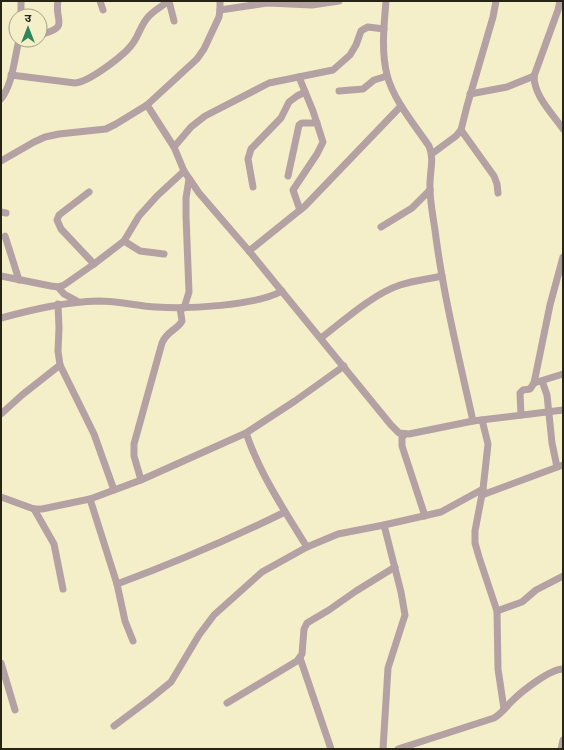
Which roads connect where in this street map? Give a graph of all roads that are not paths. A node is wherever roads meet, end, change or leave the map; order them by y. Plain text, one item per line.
1 (58, 1) edge
2 (100, 1) edge
3 (169, 1) edge
4 (220, 1) edge
5 (339, 1) edge
6 (386, 1) edge
7 (496, 1) edge
8 (561, 2) edge
9 (103, 10) dead end
10 (220, 10) junction
11 (174, 21) dead end
12 (384, 29) junction
13 (48, 32) edge
14 (16, 48) edge
15 (11, 75) junction
16 (387, 76) junction
17 (534, 76) junction
18 (299, 77) junction
19 (339, 91) dead end
20 (305, 92) junction
21 (470, 94) junction
22 (1, 99) edge
23 (147, 105) junction
24 (401, 106) junction
25 (317, 123) junction
26 (563, 129) edge
27 (461, 130) junction
28 (174, 147) junction
29 (432, 153) junction
30 (1, 161) edge
31 (184, 171) junction
32 (288, 176) dead end
33 (189, 179) junction
34 (253, 187) dead end
35 (430, 190) junction
36 (88, 192) dead end
37 (498, 194) dead end
38 (300, 210) junction
39 (381, 227) dead end
40 (5, 236) dead end
41 (124, 241) junction
42 (249, 251) junction
43 (164, 254) dead end
44 (563, 257) edge
45 (94, 264) junction
46 (1, 276) edge
47 (442, 276) junction
48 (19, 280) junction
49 (58, 287) junction
50 (282, 291) junction
51 (79, 302) junction
52 (58, 304) junction
53 (182, 308) junction
54 (1, 318) edge
55 (321, 338) junction
56 (60, 365) junction
57 (344, 366) junction
58 (563, 374) edge
59 (542, 381) junction
60 (534, 383) junction
61 (563, 410) edge
62 (548, 412) junction
63 (1, 414) edge
64 (521, 415) junction
65 (482, 420) junction
66 (473, 421) junction
67 (246, 433) junction
68 (405, 434) junction
69 (560, 466) edge
70 (141, 480) junction
71 (114, 490) junction
72 (483, 492) junction
73 (1, 497) edge
74 (90, 499) junction
75 (34, 509) junction
76 (285, 512) junction
77 (425, 516) junction
78 (384, 525) junction
79 (307, 547) junction
80 (395, 567) junction
81 (563, 576) edge
82 (117, 584) junction
83 (64, 589) dead end
84 (497, 611) junction
85 (133, 641) dead end
86 (300, 658) junction
87 (1, 663) edge
88 (563, 669) edge
89 (227, 703) dead end
90 (504, 709) junction
91 (15, 710) dead end
92 (114, 726) dead end
93 (563, 740) edge
94 (331, 749) edge
95 (382, 749) edge
96 (398, 749) edge
97 (561, 749) edge

1 - 13 street
2 - 9 street
3 - 11 street
3 - 15 street
4 - 10 street
5 - 10 street
6 - 12 street
7 - 21 street
8 - 17 street
10 - 23 street
12 - 16 street
12 - 18 street
14 - 15 street
15 - 22 street
16 - 19 street
16 - 24 street
17 - 21 street
17 - 26 street
18 - 20 street
18 - 28 street
20 - 25 street
20 - 34 street
21 - 27 street
23 - 28 street
23 - 30 street
24 - 29 street
24 - 38 street
25 - 32 street
25 - 38 street
27 - 29 street
27 - 37 street
28 - 31 street
29 - 35 street
31 - 33 street
31 - 41 street
33 - 42 street
33 - 53 street
35 - 39 street
35 - 47 street
36 - 45 street
38 - 42 street
40 - 48 street
41 - 43 street
41 - 45 street
42 - 50 street
44 - 60 street
45 - 49 street
46 - 48 street
47 - 55 street
47 - 66 street
48 - 49 street
49 - 51 street
50 - 53 street
50 - 55 street
51 - 52 street
51 - 53 street
52 - 54 street
52 - 56 street
53 - 70 street
55 - 57 street
56 - 63 street
56 - 71 street
57 - 67 street
57 - 68 street
58 - 59 street
59 - 60 street
59 - 62 street
60 - 64 street
61 - 62 street
62 - 64 street
62 - 69 street
64 - 65 street
65 - 66 street
65 - 72 street
66 - 68 street
67 - 70 street
67 - 76 street
68 - 77 street
69 - 72 street
70 - 71 street
71 - 74 street
72 - 77 street
72 - 84 street
73 - 75 street
74 - 75 street
74 - 82 street
75 - 83 street
76 - 79 street
76 - 82 street
77 - 78 street
78 - 79 street
78 - 80 street
79 - 92 street
80 - 86 street
80 - 95 street
81 - 84 street
82 - 85 street
84 - 90 street
86 - 89 street
86 - 94 street
87 - 91 street
88 - 90 street
90 - 96 street
93 - 97 street

